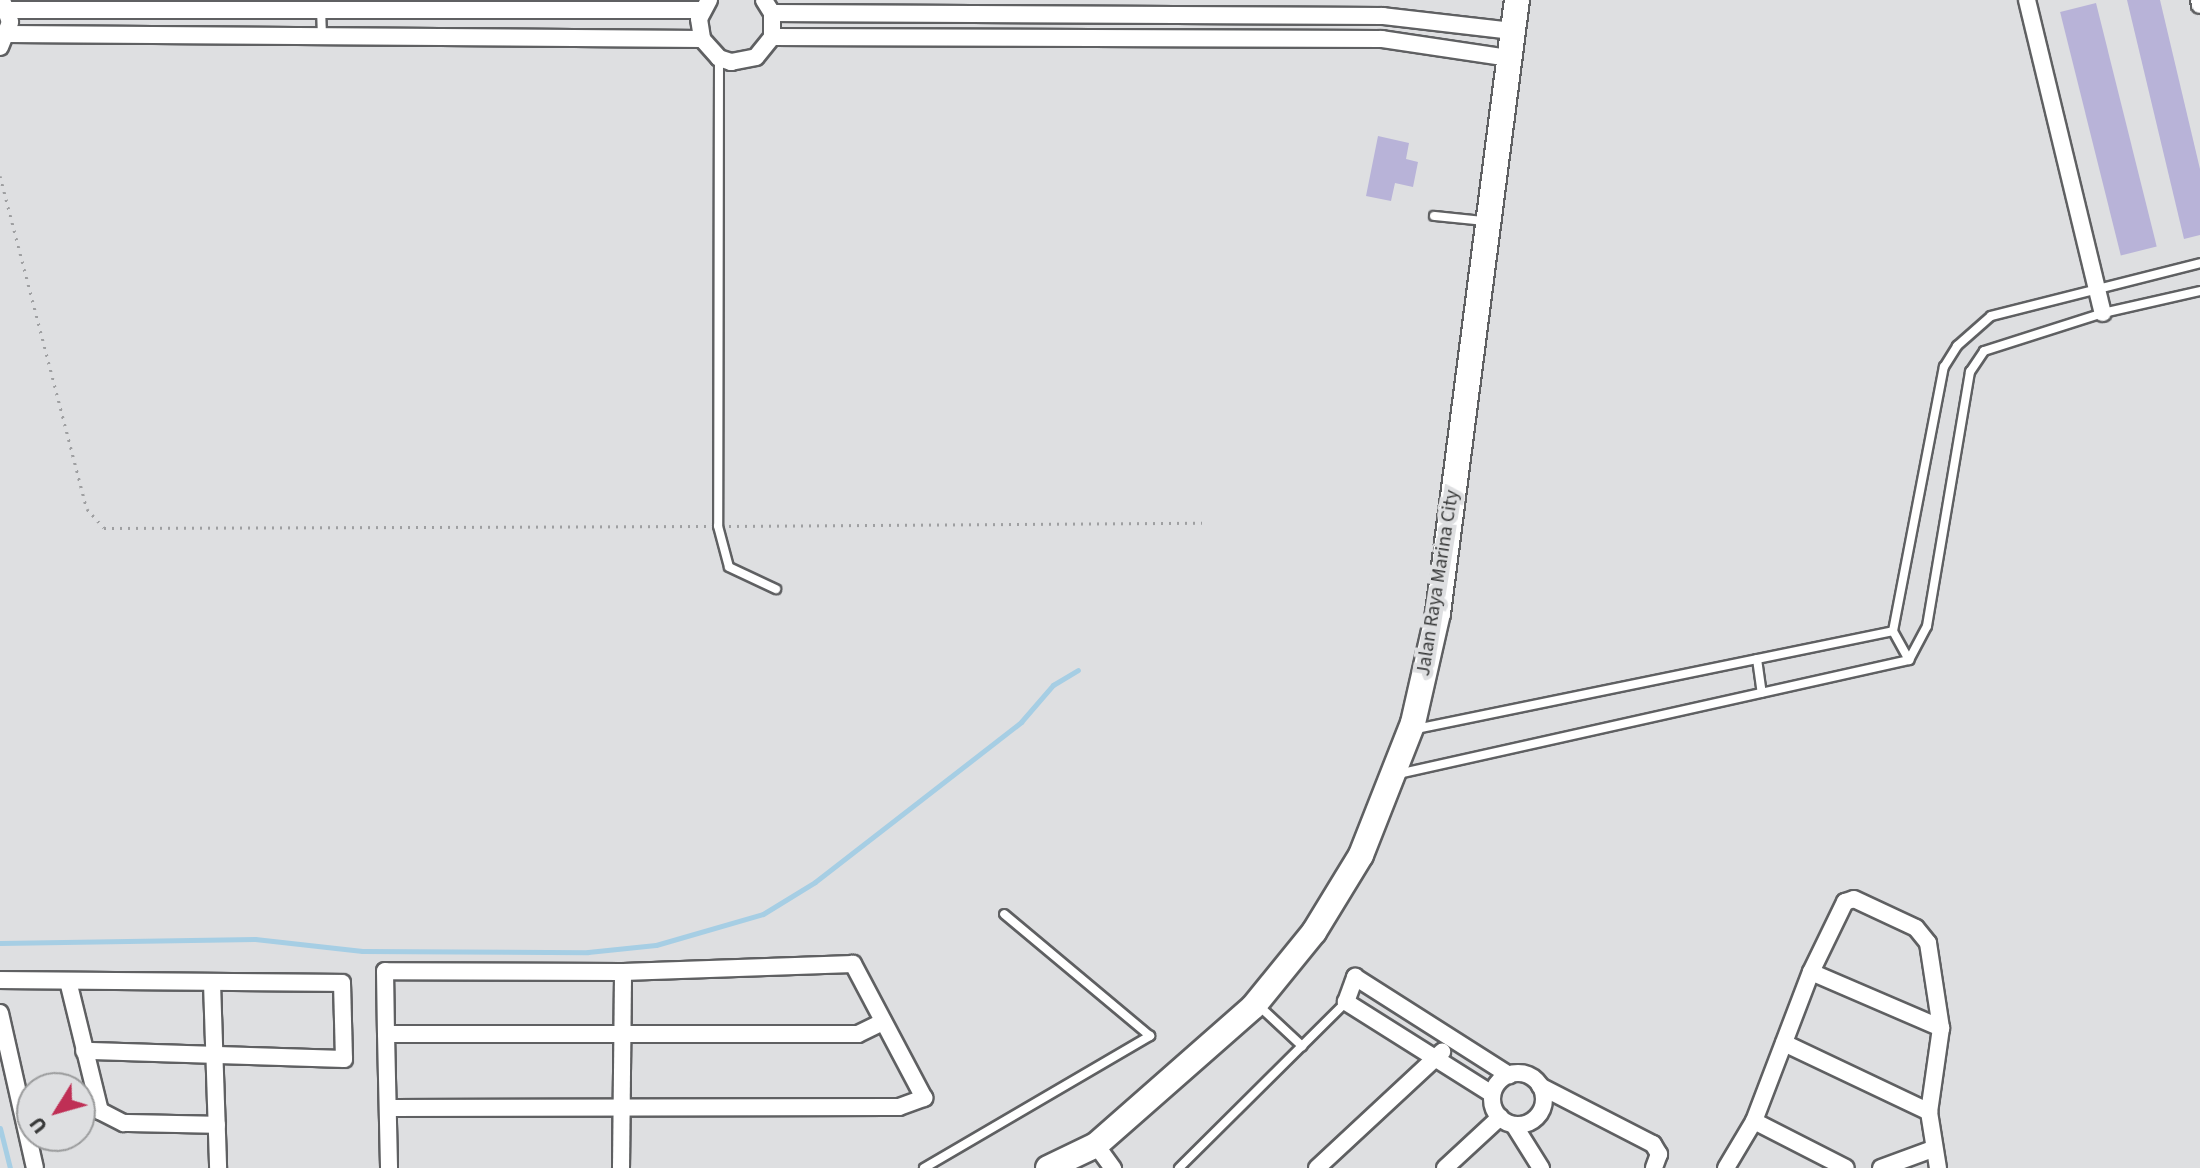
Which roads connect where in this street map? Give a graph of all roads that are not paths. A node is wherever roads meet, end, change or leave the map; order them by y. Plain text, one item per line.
1 (1517, 0) edge
2 (2027, 0) edge
3 (5, 5) edge
4 (705, 5) edge
5 (321, 7) junction
6 (768, 7) edge
7 (1069, 7) edge
8 (1345, 8) edge
9 (1513, 31) junction
10 (322, 36) junction
11 (772, 37) junction
12 (1071, 38) junction
13 (702, 39) junction
14 (4, 40) edge
15 (719, 58) junction
16 (1509, 58) junction
17 (1434, 216) dead end
18 (1489, 222) junction
19 (2200, 263) edge
20 (2100, 288) junction
21 (2200, 291) edge
22 (2103, 313) junction
23 (776, 589) dead end
24 (1893, 631) junction
25 (1757, 659) junction
26 (1909, 660) junction
27 (1762, 693) junction
28 (1411, 730) junction
29 (1393, 775) junction
30 (1004, 914) dead end
31 (623, 972) junction
32 (1811, 972) junction
33 (0, 980) edge
34 (68, 981) junction
35 (212, 983) junction
36 (1346, 1002) junction
37 (1256, 1003) junction
38 (0, 1013) edge
39 (883, 1022) junction
40 (1941, 1028) junction
41 (623, 1032) junction
42 (386, 1034) junction
43 (1455, 1041) junction
44 (1784, 1043) junction
45 (1302, 1046) junction
46 (84, 1051) junction
47 (214, 1052) junction
48 (1435, 1059) junction
49 (1509, 1075) junction
50 (1540, 1086) junction
51 (1492, 1094) junction
52 (388, 1108) junction
53 (622, 1108) junction
54 (1929, 1112) junction
55 (1507, 1121) junction
56 (1754, 1121) junction
57 (217, 1125) junction
58 (1096, 1145) junction
59 (1933, 1149) junction
60 (1821, 1162) edge
61 (35, 1168) edge
62 (218, 1168) edge
63 (389, 1168) edge
64 (621, 1168) edge
65 (924, 1168) edge
66 (1048, 1168) edge
67 (1113, 1168) edge
68 (1179, 1168) edge
69 (1317, 1168) edge
70 (1445, 1168) edge
71 (1541, 1168) edge
72 (1654, 1168) edge
73 (1726, 1168) edge
74 (1846, 1168) edge
75 (1881, 1168) edge
76 (1938, 1168) edge

1 - 9 main road, Jalan Raya Marina City
2 - 20 street
3 - 5 street
3 - 14 street
4 - 5 street
4 - 13 street
5 - 10 lane
6 - 7 street
6 - 11 street
7 - 8 street
7 - 12 street
8 - 9 street
9 - 16 main road, Jalan Raya Marina City
10 - 13 street
10 - 14 street
11 - 12 street
11 - 15 street
12 - 16 street
13 - 15 street
15 - 23 lane
16 - 18 main road, Jalan Raya Marina City
17 - 18 lane
18 - 28 main road, Jalan Raya Marina City
19 - 20 lane
20 - 22 street
20 - 24 lane
21 - 22 lane
22 - 26 lane
24 - 25 lane
24 - 26 lane
25 - 27 lane
25 - 28 lane
26 - 27 lane
27 - 29 lane
28 - 29 main road, Jalan Raya Marina City
29 - 37 main road, Jalan Raya Marina City
30 - 65 lane
31 - 39 street
31 - 41 street
31 - 42 street
32 - 40 street
32 - 40 street
32 - 44 street
33 - 34 street
34 - 35 street
34 - 46 street
35 - 47 street
35 - 47 street
36 - 43 street
36 - 45 lane
36 - 48 street
37 - 45 lane
37 - 58 main road, Jalan Raya Marina City
38 - 61 street
39 - 41 street
39 - 53 street
40 - 54 street
41 - 42 street
41 - 53 street
42 - 52 street
43 - 48 street
43 - 49 street
44 - 54 street
44 - 56 street
45 - 68 lane
46 - 47 street
46 - 57 street
47 - 57 street
48 - 51 street
48 - 69 street
49 - 50 street
49 - 51 street
50 - 55 street
50 - 72 street
51 - 55 street
52 - 53 street
52 - 63 street
53 - 64 street
54 - 59 street
55 - 70 street
55 - 71 street
56 - 60 street
56 - 73 street
57 - 62 street
58 - 66 main road, Jalan Raya Marina City
58 - 67 street
59 - 75 street
59 - 76 street
60 - 74 street

